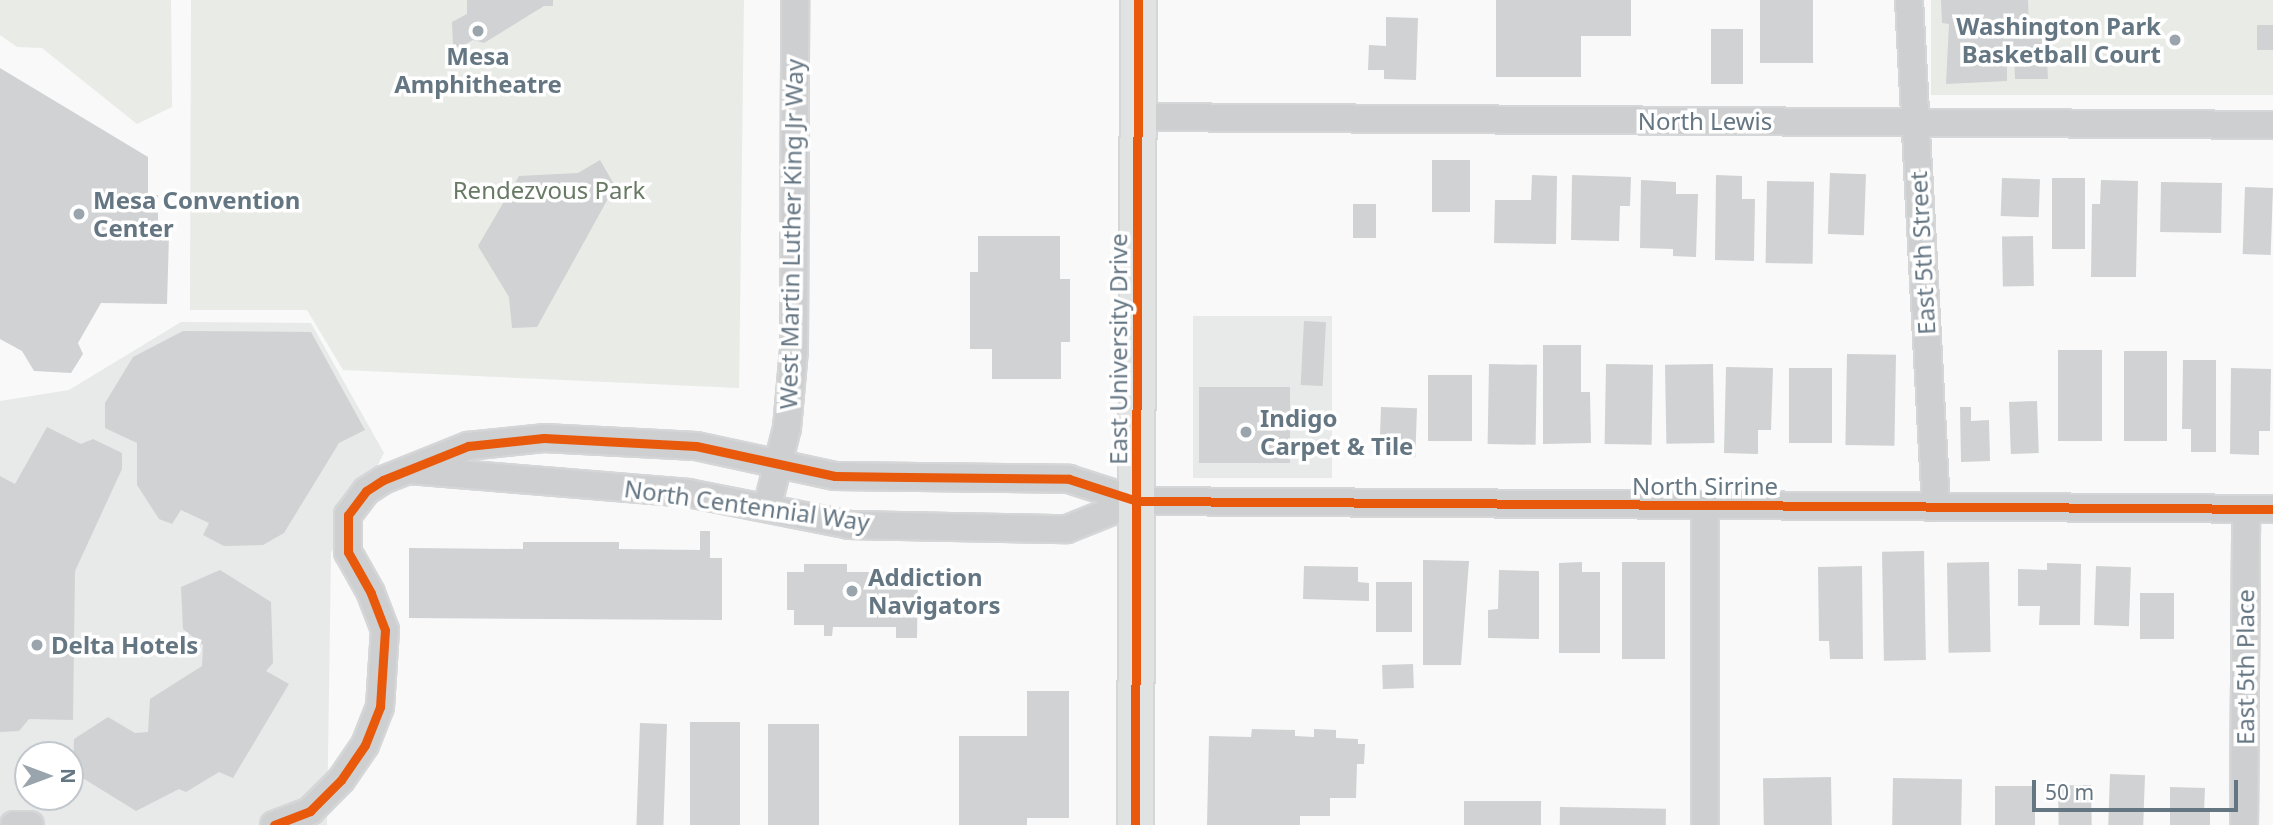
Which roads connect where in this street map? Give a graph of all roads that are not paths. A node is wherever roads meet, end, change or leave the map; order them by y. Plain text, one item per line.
1 (795, 0) edge
2 (1138, 0) edge
3 (1909, 0) edge
4 (1138, 117) junction
5 (1915, 122) junction
6 (2273, 125) edge
7 (777, 466) junction
8 (407, 470) junction
9 (1137, 501) junction
10 (1705, 505) junction
11 (1936, 507) junction
12 (766, 508) junction
13 (2246, 509) junction
14 (2273, 509) edge
15 (14, 825) edge
16 (30, 825) edge
17 (274, 825) edge
18 (1135, 825) edge
19 (1705, 825) edge
20 (2244, 825) edge

1 - 7 street, West Martin Luther King Jr Way
2 - 4 main road, East University Drive
3 - 5 street, East 5th Street
4 - 5 street, North Lewis
4 - 9 main road, East University Drive
5 - 6 street, North Lewis
5 - 11 street, East 5th Street
7 - 8 street, North Centennial Way
7 - 9 street, North Centennial Way
7 - 12 street, West Martin Luther King Jr Way
8 - 12 street, North Centennial Way
8 - 17 street, North Centennial Way
9 - 10 street, North Sirrine
9 - 12 street, North Centennial Way
9 - 18 main road, East University Drive
10 - 11 street, North Sirrine
10 - 19 street
11 - 13 street, North Sirrine
13 - 14 street, North Sirrine
13 - 20 street, East 5th Place
15 - 16 street

